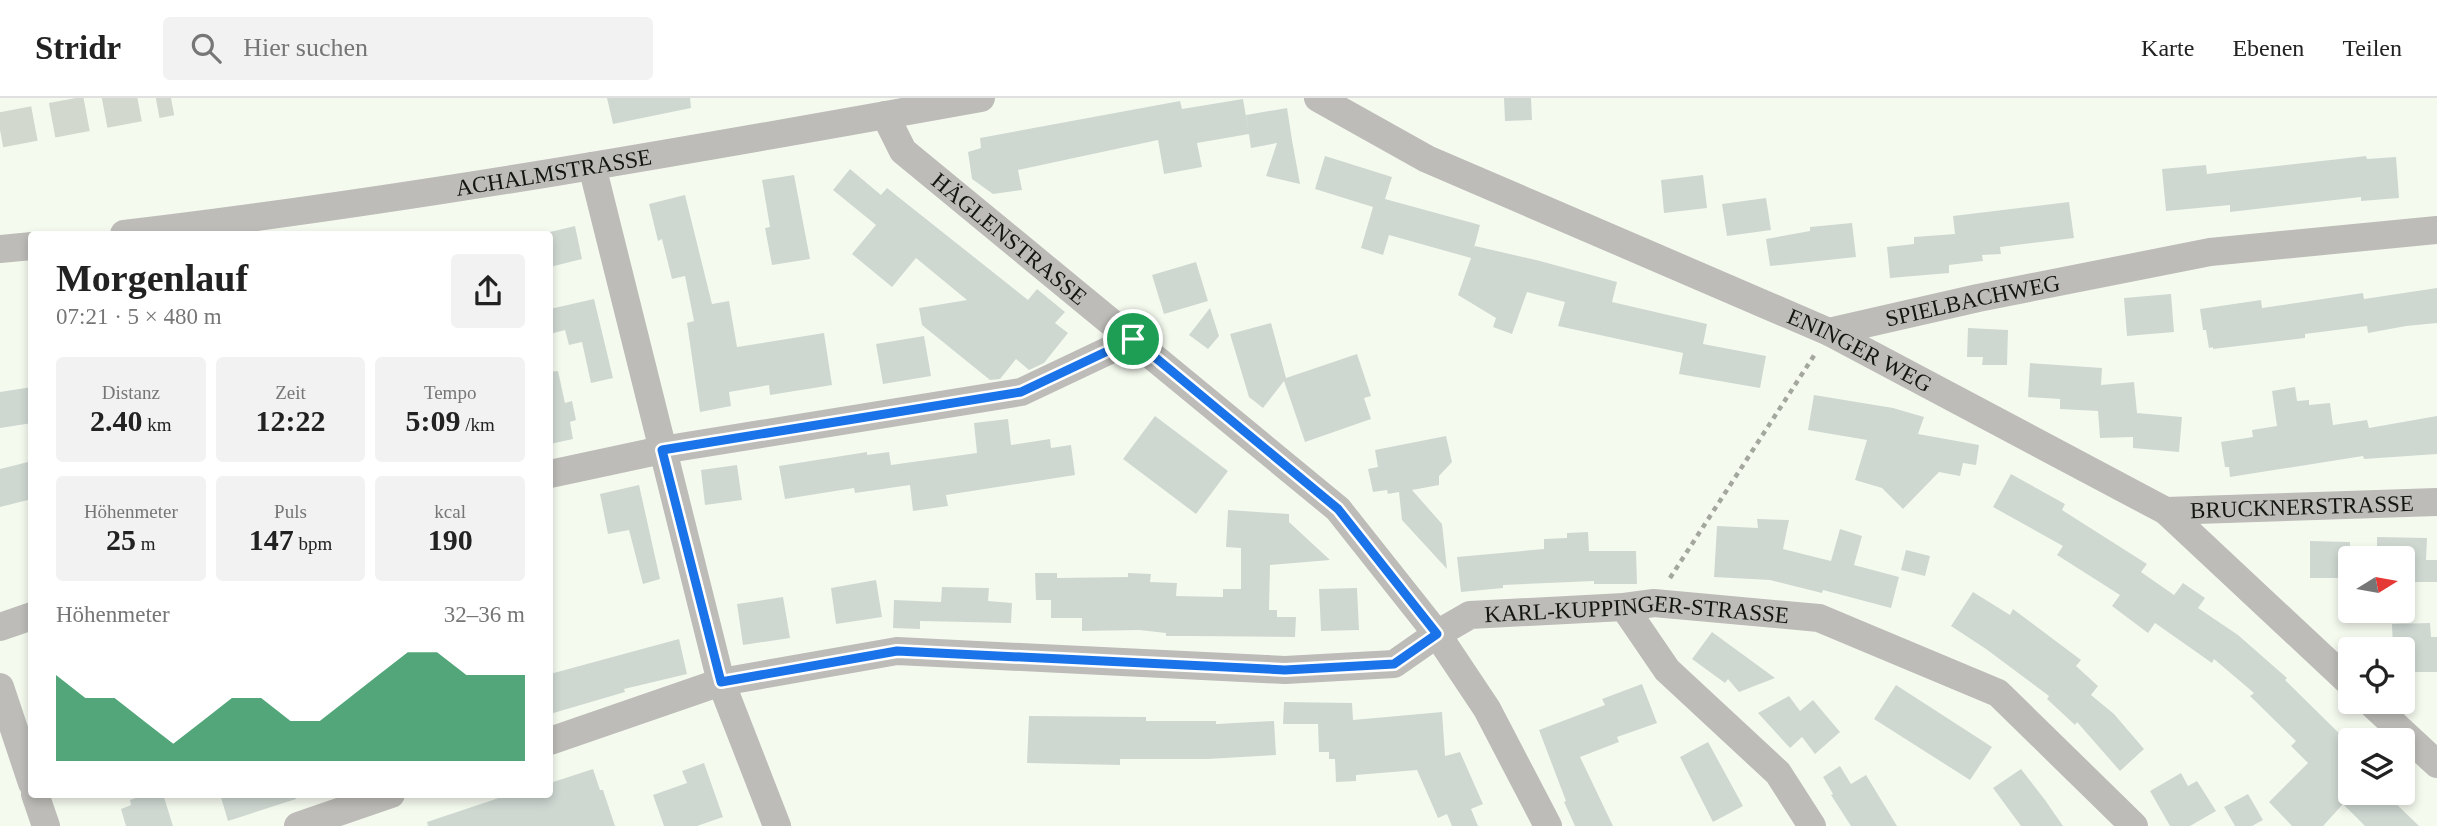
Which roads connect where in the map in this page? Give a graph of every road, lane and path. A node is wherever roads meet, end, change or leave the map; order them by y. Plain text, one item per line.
1 (981, 98) edge
2 (1318, 98) edge
3 (886, 115) junction
4 (592, 166) junction
5 (233, 228) edge
6 (2437, 230) edge
7 (178, 231) edge
8 (28, 246) edge
9 (0, 249) edge
10 (1829, 332) junction
11 (1133, 339) junction
12 (662, 450) junction
13 (553, 473) edge
14 (2437, 502) edge
15 (2166, 511) junction
16 (1654, 603) junction
17 (1624, 607) junction
18 (28, 617) edge
19 (0, 626) edge
20 (1437, 634) junction
21 (2338, 672) edge
22 (721, 682) junction
23 (0, 687) edge
24 (2383, 714) edge
25 (553, 740) edge
26 (2437, 764) edge
27 (28, 771) edge
28 (36, 798) edge
29 (379, 798) edge
30 (46, 826) edge
31 (298, 826) edge
32 (777, 826) edge
33 (1548, 826) edge
34 (1812, 826) edge
35 (2134, 826) edge

1 - 3 street, ACHALMSTRASSE
2 - 10 street, ENINGER WEG
3 - 4 street, ACHALMSTRASSE
3 - 11 street, HÄGLENSTRASSE
4 - 5 street, ACHALMSTRASSE
4 - 12 street
5 - 7 street, ACHALMSTRASSE
6 - 10 street, SPIELBACHWEG
8 - 9 street
10 - 15 street, ENINGER WEG
10 - 16 path
11 - 12 street
11 - 20 street, HÄGLENSTRASSE
12 - 13 street
12 - 22 street
14 - 15 street, BRUCKNERSTRASSE
15 - 21 street, ENINGER WEG
16 - 17 street, KARL-KUPPINGER-STRASSE
16 - 35 street, KARL-KUPPINGER-STRASSE
17 - 20 street, KARL-KUPPINGER-STRASSE
17 - 34 street
18 - 19 street
20 - 22 street, KARL-KUPPINGER-STRASSE
20 - 33 street, HÄGLENSTRASSE
22 - 25 street, KARL-KUPPINGER-STRASSE
22 - 32 street
23 - 27 street
24 - 26 street
28 - 30 street
29 - 31 street

